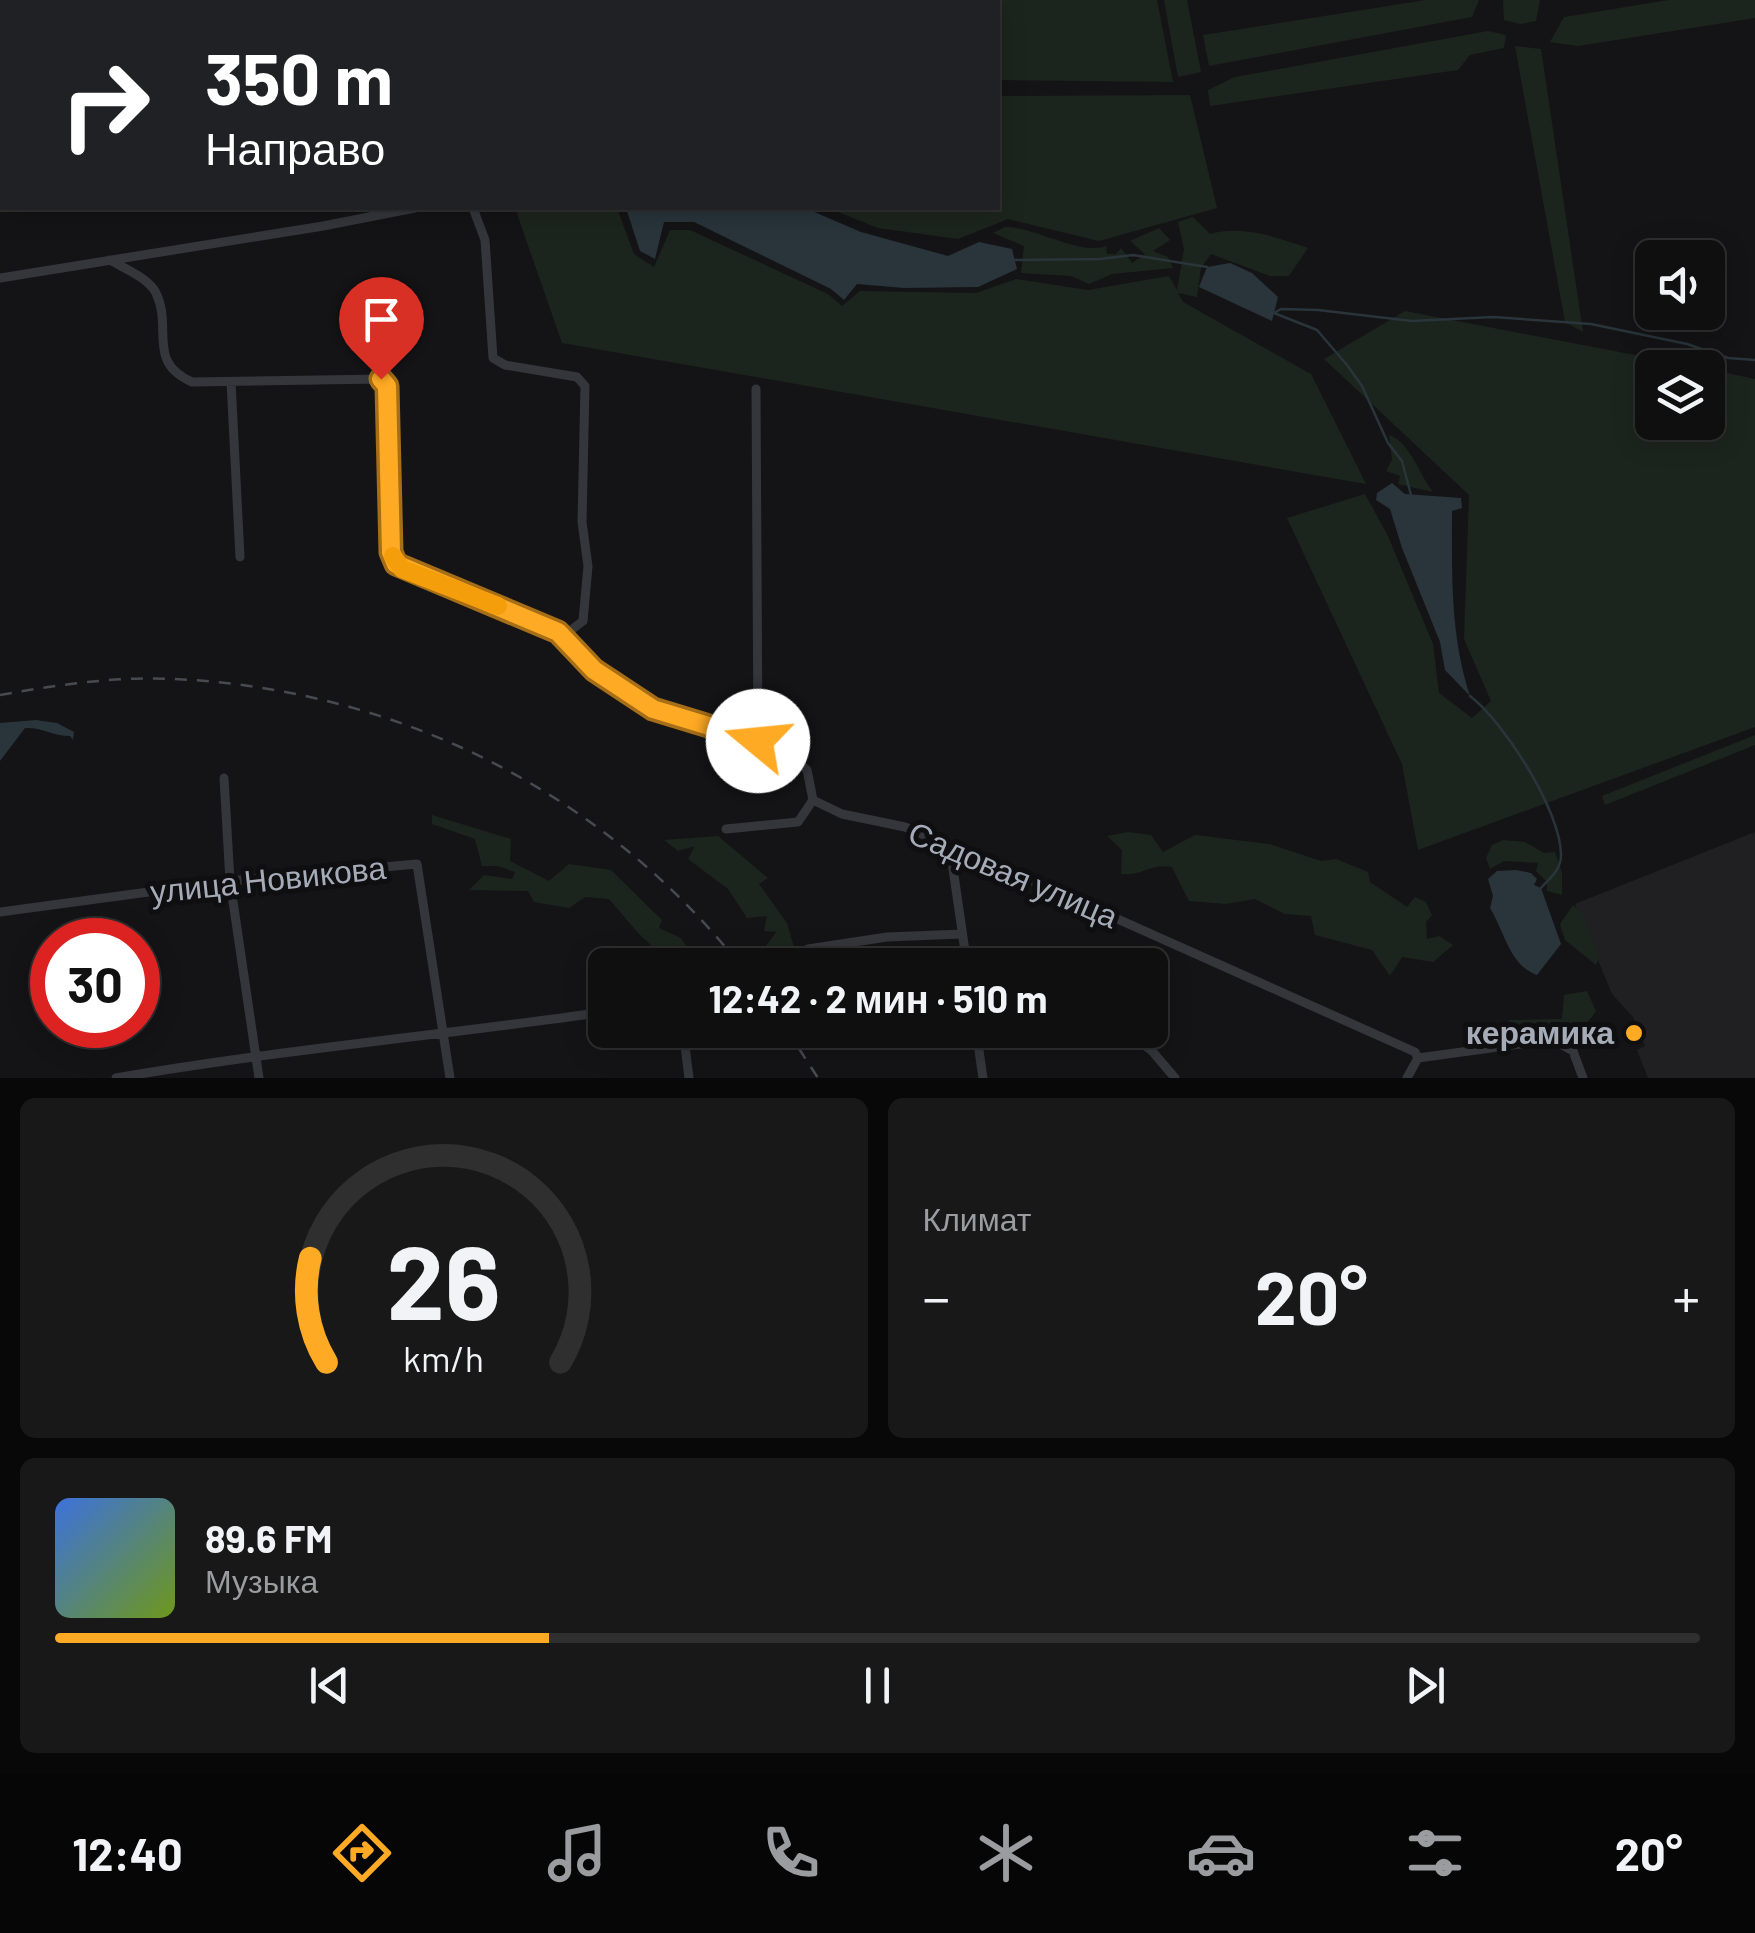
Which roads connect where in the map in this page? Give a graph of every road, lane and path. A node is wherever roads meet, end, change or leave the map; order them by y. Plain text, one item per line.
1 (405, 210) edge
2 (474, 210) edge
3 (110, 260) junction
4 (0, 278) edge
5 (231, 382) junction
6 (756, 389) dead end
7 (240, 557) dead end
8 (562, 637) junction
9 (758, 741) junction
10 (224, 778) dead end
11 (814, 800) junction
12 (726, 828) dead end
13 (950, 848) junction
14 (230, 882) junction
15 (0, 912) edge
16 (962, 934) junction
17 (820, 948) edge
18 (964, 948) edge
19 (588, 1014) edge
20 (444, 1034) junction
21 (685, 1048) edge
22 (979, 1048) edge
23 (1148, 1048) edge
24 (256, 1054) junction
25 (1418, 1058) junction
26 (116, 1078) edge
27 (259, 1078) edge
28 (450, 1078) edge
29 (689, 1078) edge
30 (983, 1078) edge
31 (1175, 1078) edge
32 (1407, 1078) edge
33 (1583, 1078) edge

1 - 3 street
2 - 8 street
3 - 4 street
3 - 5 street
5 - 7 street
5 - 8 street
6 - 9 street
8 - 9 street
9 - 11 street
10 - 14 street
11 - 12 street
11 - 13 street, Садовая улица
13 - 16 street
13 - 25 street, Садовая улица
14 - 15 street, улица Новикова
14 - 20 street, улица Новикова
14 - 24 street
16 - 17 street
16 - 18 street
19 - 20 street
20 - 24 street
20 - 28 street
21 - 29 street
22 - 30 street
23 - 31 street
24 - 26 street
24 - 27 street
25 - 32 street
25 - 33 street

